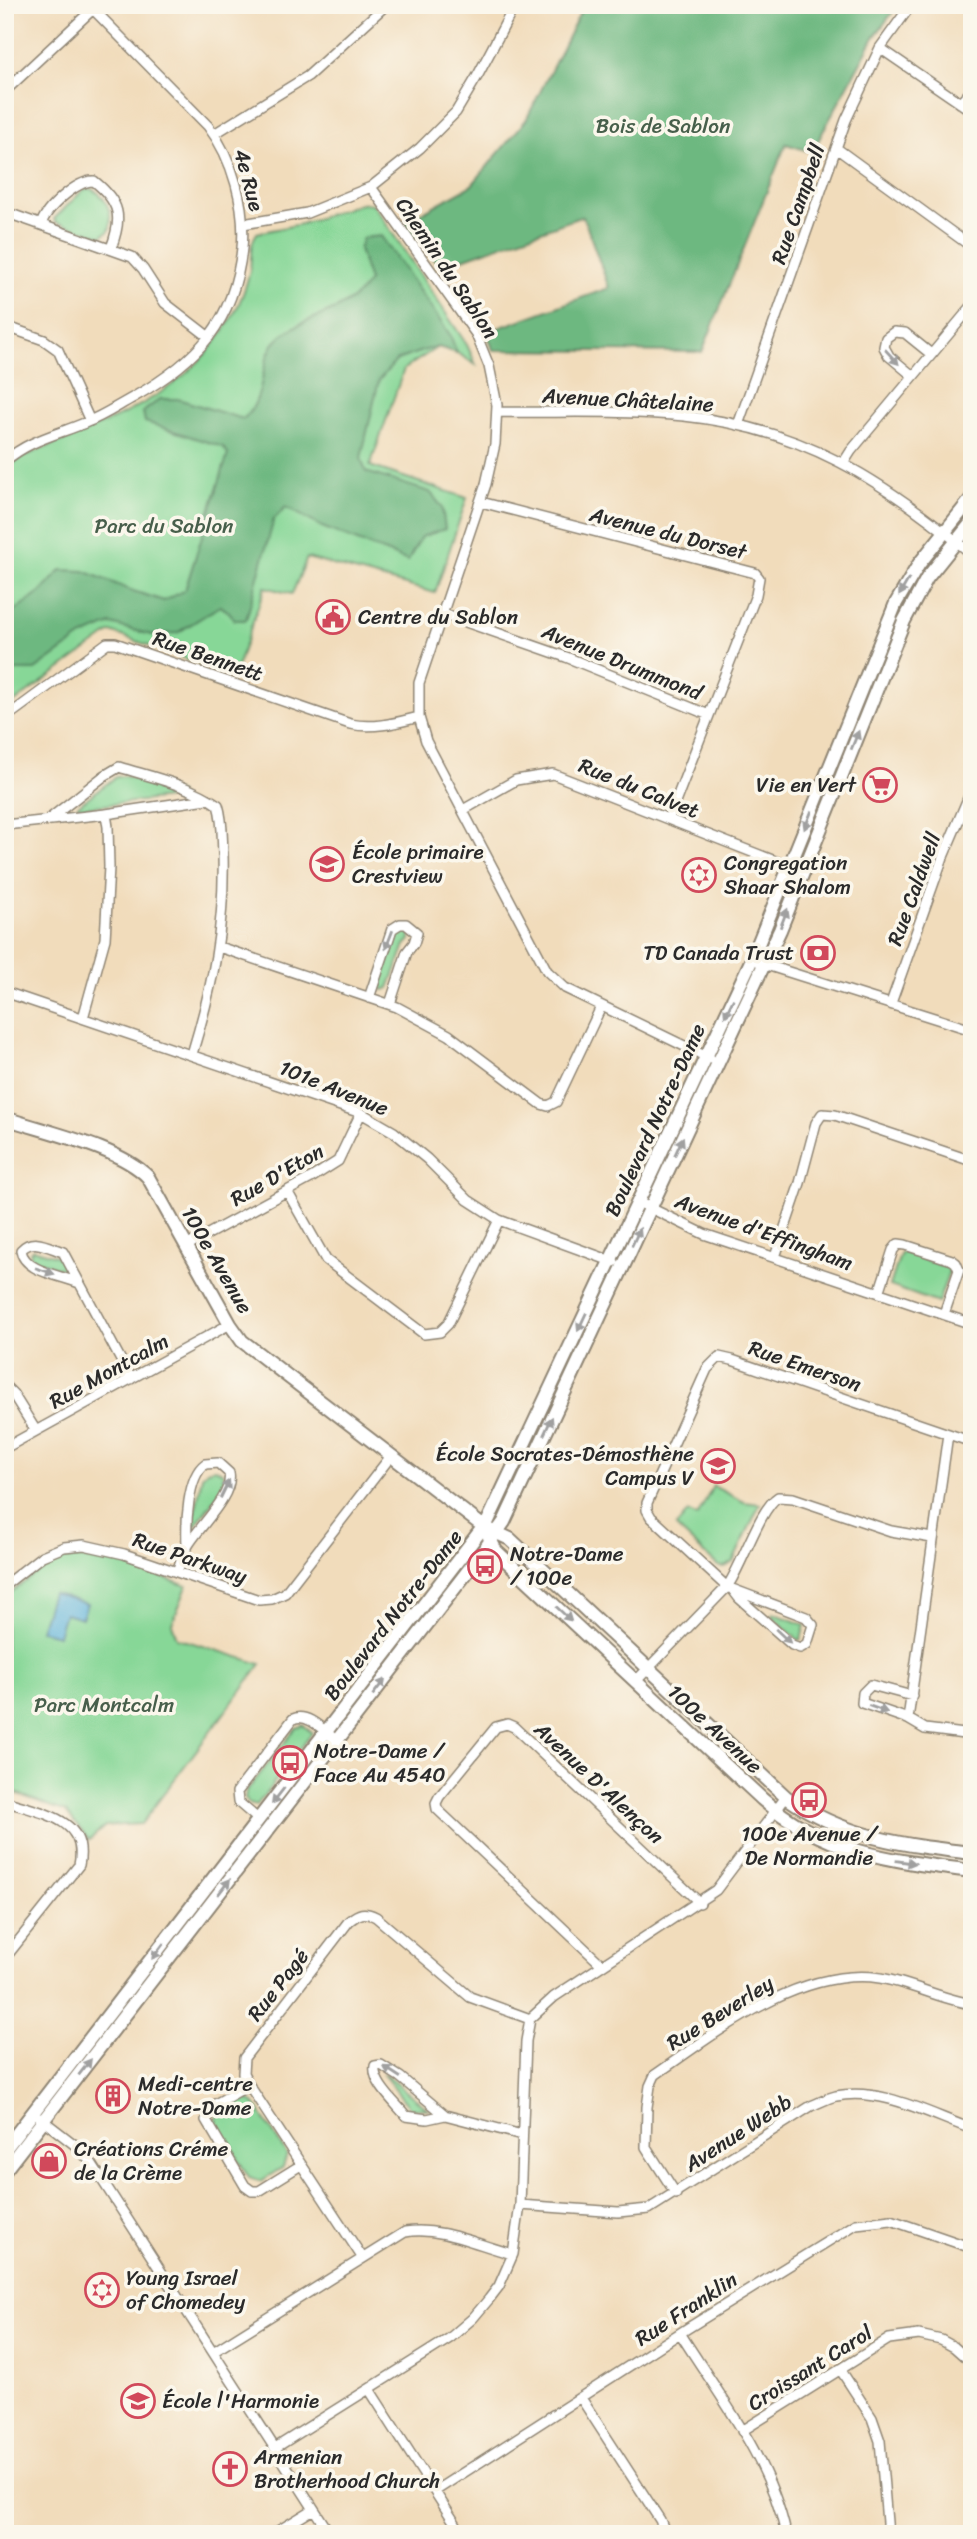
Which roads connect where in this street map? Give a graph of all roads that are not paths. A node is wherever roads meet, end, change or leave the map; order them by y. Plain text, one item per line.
1 (386, 5) edge
2 (514, 5) edge
3 (911, 5) edge
4 (91, 7) edge
5 (880, 48) junction
6 (5, 75) edge
7 (13, 83) junction
8 (972, 90) edge
9 (5, 91) edge
10 (960, 103) junction
11 (972, 111) edge
12 (214, 134) junction
13 (835, 148) junction
14 (370, 187) junction
15 (5, 212) edge
16 (243, 224) junction
17 (41, 225) junction
18 (972, 247) edge
19 (111, 248) junction
20 (972, 306) edge
21 (5, 326) edge
22 (209, 337) junction
23 (931, 354) junction
24 (913, 376) junction
25 (498, 412) junction
26 (90, 421) junction
27 (738, 425) junction
28 (5, 461) edge
29 (844, 463) junction
30 (972, 498) edge
31 (481, 502) junction
32 (972, 522) edge
33 (943, 531) junction
34 (955, 541) junction
35 (972, 554) edge
36 (443, 614) junction
37 (709, 715) junction
38 (419, 717) junction
39 (5, 718) edge
40 (972, 789) edge
41 (209, 799) junction
42 (463, 810) junction
43 (106, 814) junction
44 (669, 818) junction
45 (48, 820) junction
46 (5, 825) edge
47 (789, 867) junction
48 (803, 872) junction
49 (219, 947) junction
50 (758, 962) junction
51 (5, 992) edge
52 (369, 998) junction
53 (891, 1003) junction
54 (390, 1004) junction
55 (601, 1007) junction
56 (83, 1018) junction
57 (972, 1030) edge
58 (192, 1054) junction
59 (712, 1059) junction
60 (361, 1113) junction
61 (5, 1118) edge
62 (972, 1161) edge
63 (287, 1191) junction
64 (644, 1205) junction
65 (499, 1220) junction
66 (186, 1246) junction
67 (775, 1257) junction
68 (617, 1263) junction
69 (79, 1283) junction
70 (878, 1293) junction
71 (944, 1314) junction
72 (230, 1324) junction
73 (972, 1324) edge
74 (131, 1379) junction
75 (5, 1386) edge
76 (36, 1431) junction
77 (948, 1434) junction
78 (972, 1442) edge
79 (5, 1448) edge
80 (391, 1456) junction
81 (484, 1527) junction
82 (494, 1536) junction
83 (932, 1538) junction
84 (187, 1545) junction
85 (177, 1572) junction
86 (5, 1585) edge
87 (730, 1588) junction
88 (648, 1669) junction
89 (636, 1681) junction
90 (912, 1696) junction
91 (908, 1719) junction
92 (972, 1735) edge
93 (332, 1737) junction
94 (786, 1797) junction
95 (5, 1801) edge
96 (776, 1811) junction
97 (259, 1819) junction
98 (972, 1853) edge
99 (972, 1871) edge
100 (700, 1903) junction
101 (5, 1958) edge
102 (602, 1965) junction
103 (972, 2004) edge
104 (530, 2019) junction
105 (249, 2085) junction
106 (444, 2115) junction
107 (38, 2117) junction
108 (972, 2129) edge
109 (522, 2136) junction
110 (5, 2148) edge
111 (301, 2165) junction
112 (5, 2170) edge
113 (676, 2194) junction
114 (520, 2205) junction
115 (972, 2248) edge
116 (513, 2254) junction
117 (362, 2257) junction
118 (680, 2333) junction
119 (213, 2352) junction
120 (972, 2363) edge
121 (840, 2369) junction
122 (369, 2389) junction
123 (581, 2398) junction
124 (742, 2431) junction
125 (275, 2448) junction
126 (435, 2491) junction
127 (314, 2509) junction
128 (274, 2534) edge
129 (330, 2534) edge
130 (462, 2534) edge
131 (666, 2534) edge
132 (786, 2534) edge
133 (888, 2534) edge

1 - 12 street
2 - 14 street
3 - 5 street, Rue Campbell
4 - 7 street
4 - 12 street, 4e Rue
5 - 10 street
5 - 13 street, Rue Campbell
6 - 7 street
7 - 9 street
8 - 10 street
10 - 11 street
12 - 16 street, 4e Rue
13 - 18 street
13 - 27 street, Rue Campbell
14 - 16 street
14 - 25 street, Chemin du Sablon
15 - 17 street
16 - 22 street, 4e Rue
17 - 19 street
17 - 19 street
19 - 22 street
20 - 23 street
21 - 26 street
22 - 26 street, 4e Rue
23 - 24 street
23 -> 24 street
24 - 29 street
25 - 27 street, Avenue Châtelaine
25 - 31 street, Chemin du Sablon
26 - 28 street, 4e Rue
27 - 29 street, Avenue Châtelaine
29 - 33 street, Avenue Châtelaine
30 - 33 street, Boulevard Notre-Dame
31 - 36 street, Chemin du Sablon
31 - 37 street, Avenue du Dorset
32 - 34 street, Boulevard Notre-Dame
33 - 34 street, Avenue Châtelaine
33 -> 47 street, Boulevard Notre-Dame
34 - 35 street, Avenue Châtelaine
48 -> 34 street, Boulevard Notre-Dame
36 - 37 street, Avenue Drummond
36 - 38 street, Chemin du Sablon
37 - 44 street, Avenue du Dorset
38 - 39 street, Rue Bennett
38 - 42 street, Chemin du Sablon
40 - 53 street, Rue Caldwell
41 - 43 street
41 - 45 street
41 - 49 street
42 - 44 street, Rue du Calvet
42 - 55 street, Chemin du Sablon
43 - 45 street
43 - 56 street
44 - 47 street, Rue du Calvet
45 - 46 street
47 - 48 street, Rue du Calvet
47 - 50 street, Boulevard Notre-Dame
50 -> 48 street, Boulevard Notre-Dame
49 - 52 street
49 - 58 street
50 - 53 street
50 - 59 street, Boulevard Notre-Dame
51 - 56 street, 101e Avenue
52 - 54 street
54 -> 52 street
53 - 57 street
54 - 55 street
55 - 59 street, Chemin du Sablon
56 - 58 street, 101e Avenue
58 - 60 street, 101e Avenue
59 - 64 street, Boulevard Notre-Dame
60 - 63 street, Rue D'Eton
60 - 65 street, 101e Avenue
61 - 66 street, 100e Avenue
62 - 67 street
63 - 65 street
63 - 66 street, Rue D'Eton
64 - 67 street, Avenue d'Effingham
64 - 68 street, Boulevard Notre-Dame
65 - 68 street, 101e Avenue
66 - 72 street, 100e Avenue
67 - 70 street, Avenue d'Effingham
68 -> 81 street, Boulevard Notre-Dame
82 -> 68 street, Boulevard Notre-Dame
69 -> 69 street
69 - 74 street
70 - 71 street, Avenue d'Effingham
70 - 71 street
71 - 73 street, Avenue d'Effingham
72 - 74 street, Rue Montcalm
72 - 80 street, 100e Avenue
74 - 76 street, Rue Montcalm
75 - 76 street
76 - 79 street, Rue Montcalm
77 - 78 street, Rue Emerson
77 - 83 street
77 - 87 street, Rue Emerson
80 - 81 street, 100e Avenue
80 - 85 street, Rue Parkway
81 - 82 street, 100e Avenue
81 - 93 street, Boulevard Notre-Dame
82 - 88 street, 100e Avenue
82 -> 89 street, 100e Avenue
93 -> 82 street, Boulevard Notre-Dame
83 - 87 street
83 - 90 street
84 -> 84 street
84 - 85 street
85 - 86 street, Rue Parkway
87 -> 87 street
87 - 88 street
88 - 89 street
88 - 94 street, 100e Avenue
89 - 96 street, 100e Avenue
90 - 91 street
90 -> 91 street
91 - 92 street
93 -> 97 street, Boulevard Notre-Dame
93 - 97 street, Boulevard Notre-Dame
107 -> 93 street, Boulevard Notre-Dame
94 - 96 street
94 - 98 street, 100e Avenue
95 - 101 street
96 -> 99 street, 100e Avenue
96 - 100 street
97 -> 107 street, Boulevard Notre-Dame
100 - 102 street
100 - 102 street, Avenue D'Alençon
102 - 104 street
103 - 113 street, Rue Beverley
104 - 105 street, Rue Pagé
104 - 109 street
105 - 111 street
105 - 111 street
106 -> 106 street
106 - 109 street
107 - 110 street, Boulevard Notre-Dame
107 - 112 street, Boulevard Notre-Dame
107 - 119 street
108 - 113 street, Avenue Webb
109 - 114 street
111 - 117 street
113 - 114 street, Avenue Webb
114 - 116 street
115 - 118 street, Rue Franklin
116 - 117 street
116 - 122 street
117 - 119 street
118 - 123 street, Rue Franklin
118 - 124 street
119 - 125 street
120 - 121 street, Croissant Carol
121 - 124 street, Croissant Carol
121 - 133 street
122 - 125 street
122 - 126 street
123 - 126 street, Rue Franklin
123 - 131 street
124 - 132 street
125 - 127 street
126 - 130 street
127 - 128 street
127 - 129 street

